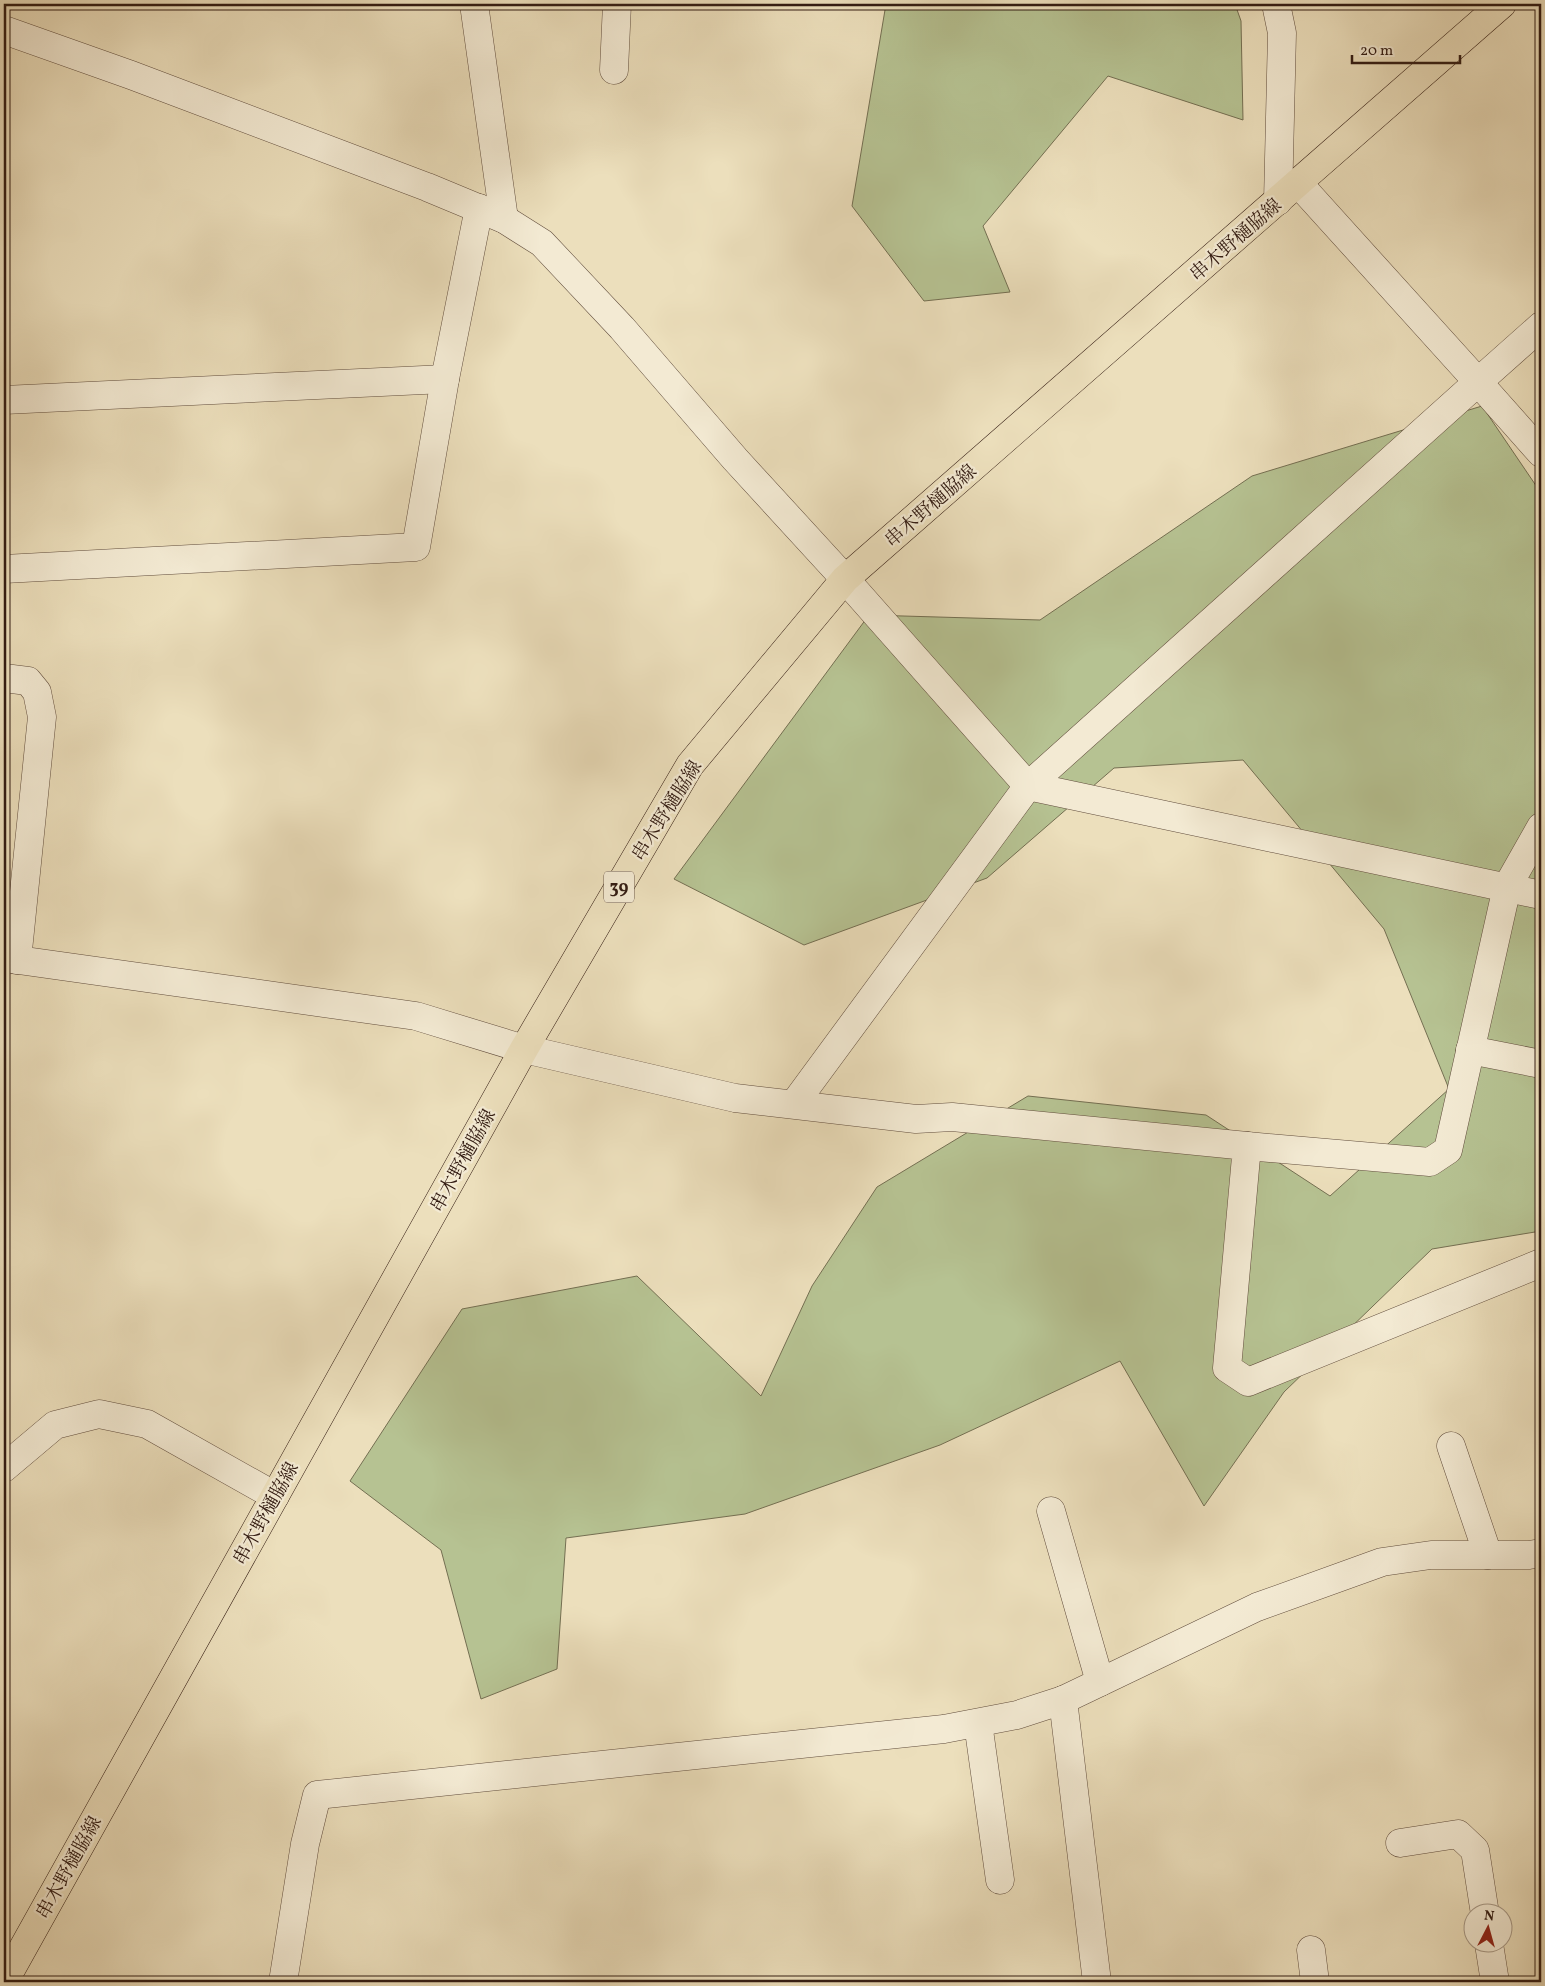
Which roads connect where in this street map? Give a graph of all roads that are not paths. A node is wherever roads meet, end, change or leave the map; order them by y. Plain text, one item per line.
1 (474, 4) edge
2 (617, 4) edge
3 (1276, 4) edge
4 (1502, 4) edge
5 (4, 30) edge
6 (614, 70) dead end
7 (1298, 184) junction
8 (1278, 201) junction
9 (479, 208) junction
10 (504, 219) junction
11 (1541, 326) edge
12 (445, 378) junction
13 (1478, 382) junction
14 (4, 400) edge
15 (1541, 453) edge
16 (4, 569) edge
17 (846, 579) junction
18 (4, 678) edge
19 (1028, 786) junction
20 (1541, 827) edge
21 (1507, 887) junction
22 (1541, 895) edge
23 (10, 959) edge
24 (524, 1048) junction
25 (1470, 1050) junction
26 (1541, 1064) edge
27 (794, 1104) junction
28 (1247, 1146) junction
29 (1541, 1263) edge
30 (1451, 1446) dead end
31 (4, 1468) edge
32 (274, 1496) junction
33 (1051, 1511) dead end
34 (1541, 1553) edge
35 (1488, 1555) junction
36 (1100, 1682) junction
37 (1063, 1700) junction
38 (978, 1723) junction
39 (1400, 1844) dead end
40 (1000, 1880) dead end
41 (1483, 1904) edge
42 (1311, 1950) dead end
43 (1491, 1954) edge
44 (4, 1982) edge
45 (283, 1982) edge
46 (1096, 1982) edge
47 (1315, 1982) edge
48 (1495, 1982) edge

1 - 10 street
2 - 6 street
3 - 8 street
4 - 7 main road, 串木野樋脇線 / 39
5 - 9 street
7 - 8 main road, 串木野樋脇線 / 39
7 - 13 street
8 - 17 main road, 串木野樋脇線 / 39
9 - 10 street
9 - 12 street
10 - 17 street
11 - 13 street
12 - 14 street
12 - 16 street
13 - 15 street
13 - 19 street
17 - 19 street
17 - 24 main road, 串木野樋脇線 / 39
18 - 23 street
19 - 21 street
19 - 27 street
20 - 21 street
21 - 22 street
21 - 25 street
23 - 24 street
24 - 27 street
24 - 32 main road, 串木野樋脇線 / 39
25 - 26 street
25 - 28 street
27 - 28 street
28 - 29 street
30 - 35 street
31 - 32 street
32 - 44 main road, 串木野樋脇線 / 39
33 - 36 street
34 - 35 street
35 - 36 street
36 - 37 street
37 - 38 street
37 - 46 street
38 - 40 street
38 - 45 street
39 - 41 street
42 - 47 street
43 - 48 street

